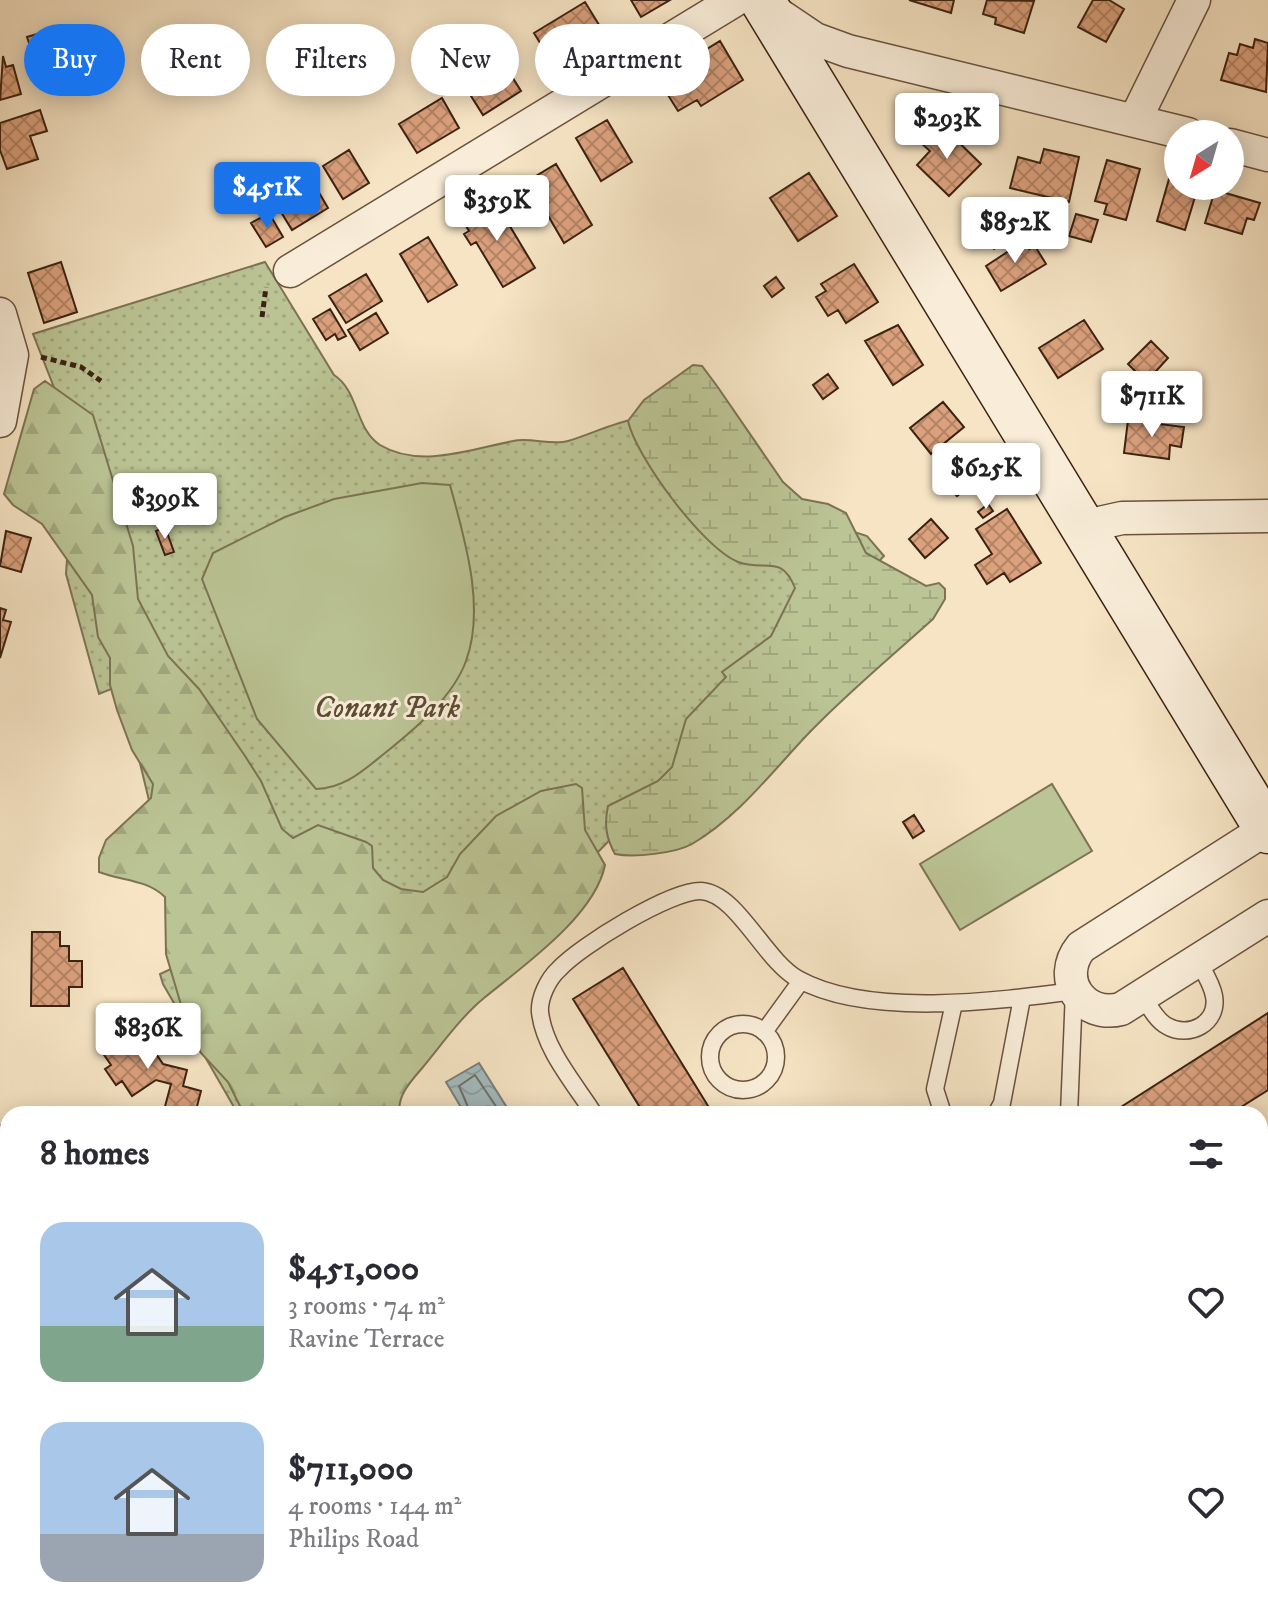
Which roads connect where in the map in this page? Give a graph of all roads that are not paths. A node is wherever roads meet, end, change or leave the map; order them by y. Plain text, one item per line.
1 (1194, 0) edge
2 (764, 1) edge
3 (1135, 120) junction
4 (1164, 128) edge
5 (1244, 149) edge
6 (1268, 155) edge
7 (290, 271) dead end
8 (0, 314) edge
9 (0, 421) edge
10 (1268, 516) edge
11 (1081, 527) junction
12 (1267, 830) edge
13 (1268, 916) edge
14 (1198, 961) junction
15 (801, 981) junction
16 (1074, 991) junction
17 (1143, 996) junction
18 (1022, 998) junction
19 (954, 1003) junction
20 (764, 1032) junction
21 (589, 1106) edge
22 (940, 1106) edge
23 (1000, 1106) edge
24 (1069, 1106) edge

1 - 3 street
2 - 3 street
2 - 7 street
2 - 11 main road
3 - 4 street
5 - 6 street
8 - 9 street
10 - 11 street
11 - 12 main road
12 - 16 street
13 - 14 street
14 - 17 street
14 - 17 lane
15 - 19 lane
15 - 20 lane
15 - 21 lane
16 - 17 street
16 - 18 lane
16 - 24 lane
18 - 19 lane
18 - 23 lane
19 - 22 lane
20 - 20 lane

